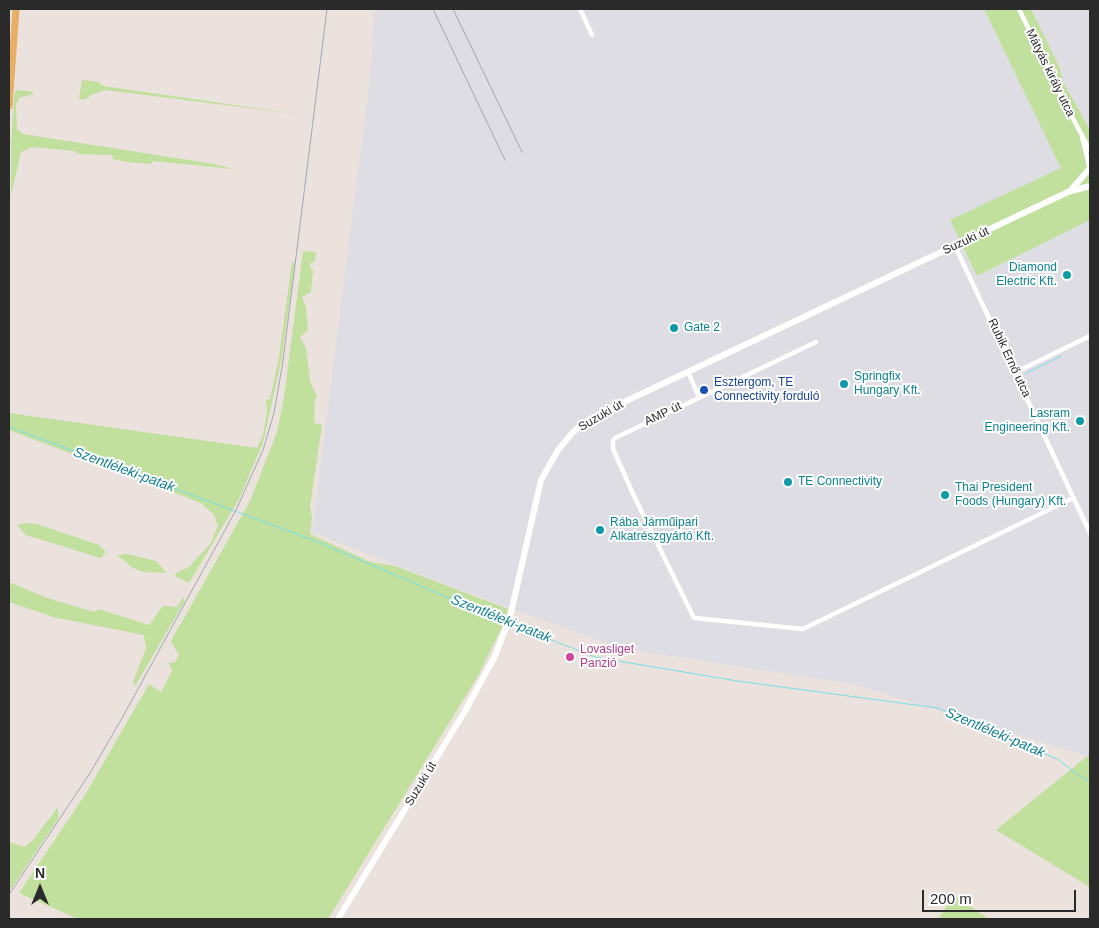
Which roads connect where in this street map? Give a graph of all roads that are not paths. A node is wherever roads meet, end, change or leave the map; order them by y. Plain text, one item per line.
1 (16, 9) edge
2 (580, 9) edge
3 (1019, 9) edge
4 (592, 35) dead end
5 (9, 106) edge
6 (1082, 137) junction
7 (1090, 150) edge
8 (1089, 170) edge
9 (1090, 185) edge
10 (1068, 192) junction
11 (955, 246) junction
12 (1090, 336) edge
13 (816, 342) dead end
14 (688, 372) junction
15 (1016, 372) junction
16 (699, 397) junction
17 (1073, 498) junction
18 (1090, 533) edge
19 (338, 919) edge

1 - 5 main road
2 - 4 street
3 - 6 street, Mátyás király utca
6 - 7 street, Mátyás király utca
6 - 8 street, Mátyás király utca
8 - 9 main road
8 - 10 main road
9 - 10 main road
10 - 11 main road, Suzuki út
11 - 14 main road, Suzuki út
11 - 15 street, Rubik Ernő utca
12 - 15 street
13 - 16 street, AMP út
14 - 16 street
14 - 19 main road, Suzuki út
15 - 17 street, Rubik Ernő utca
16 - 17 street, AMP út
17 - 18 street, Rubik Ernő utca

